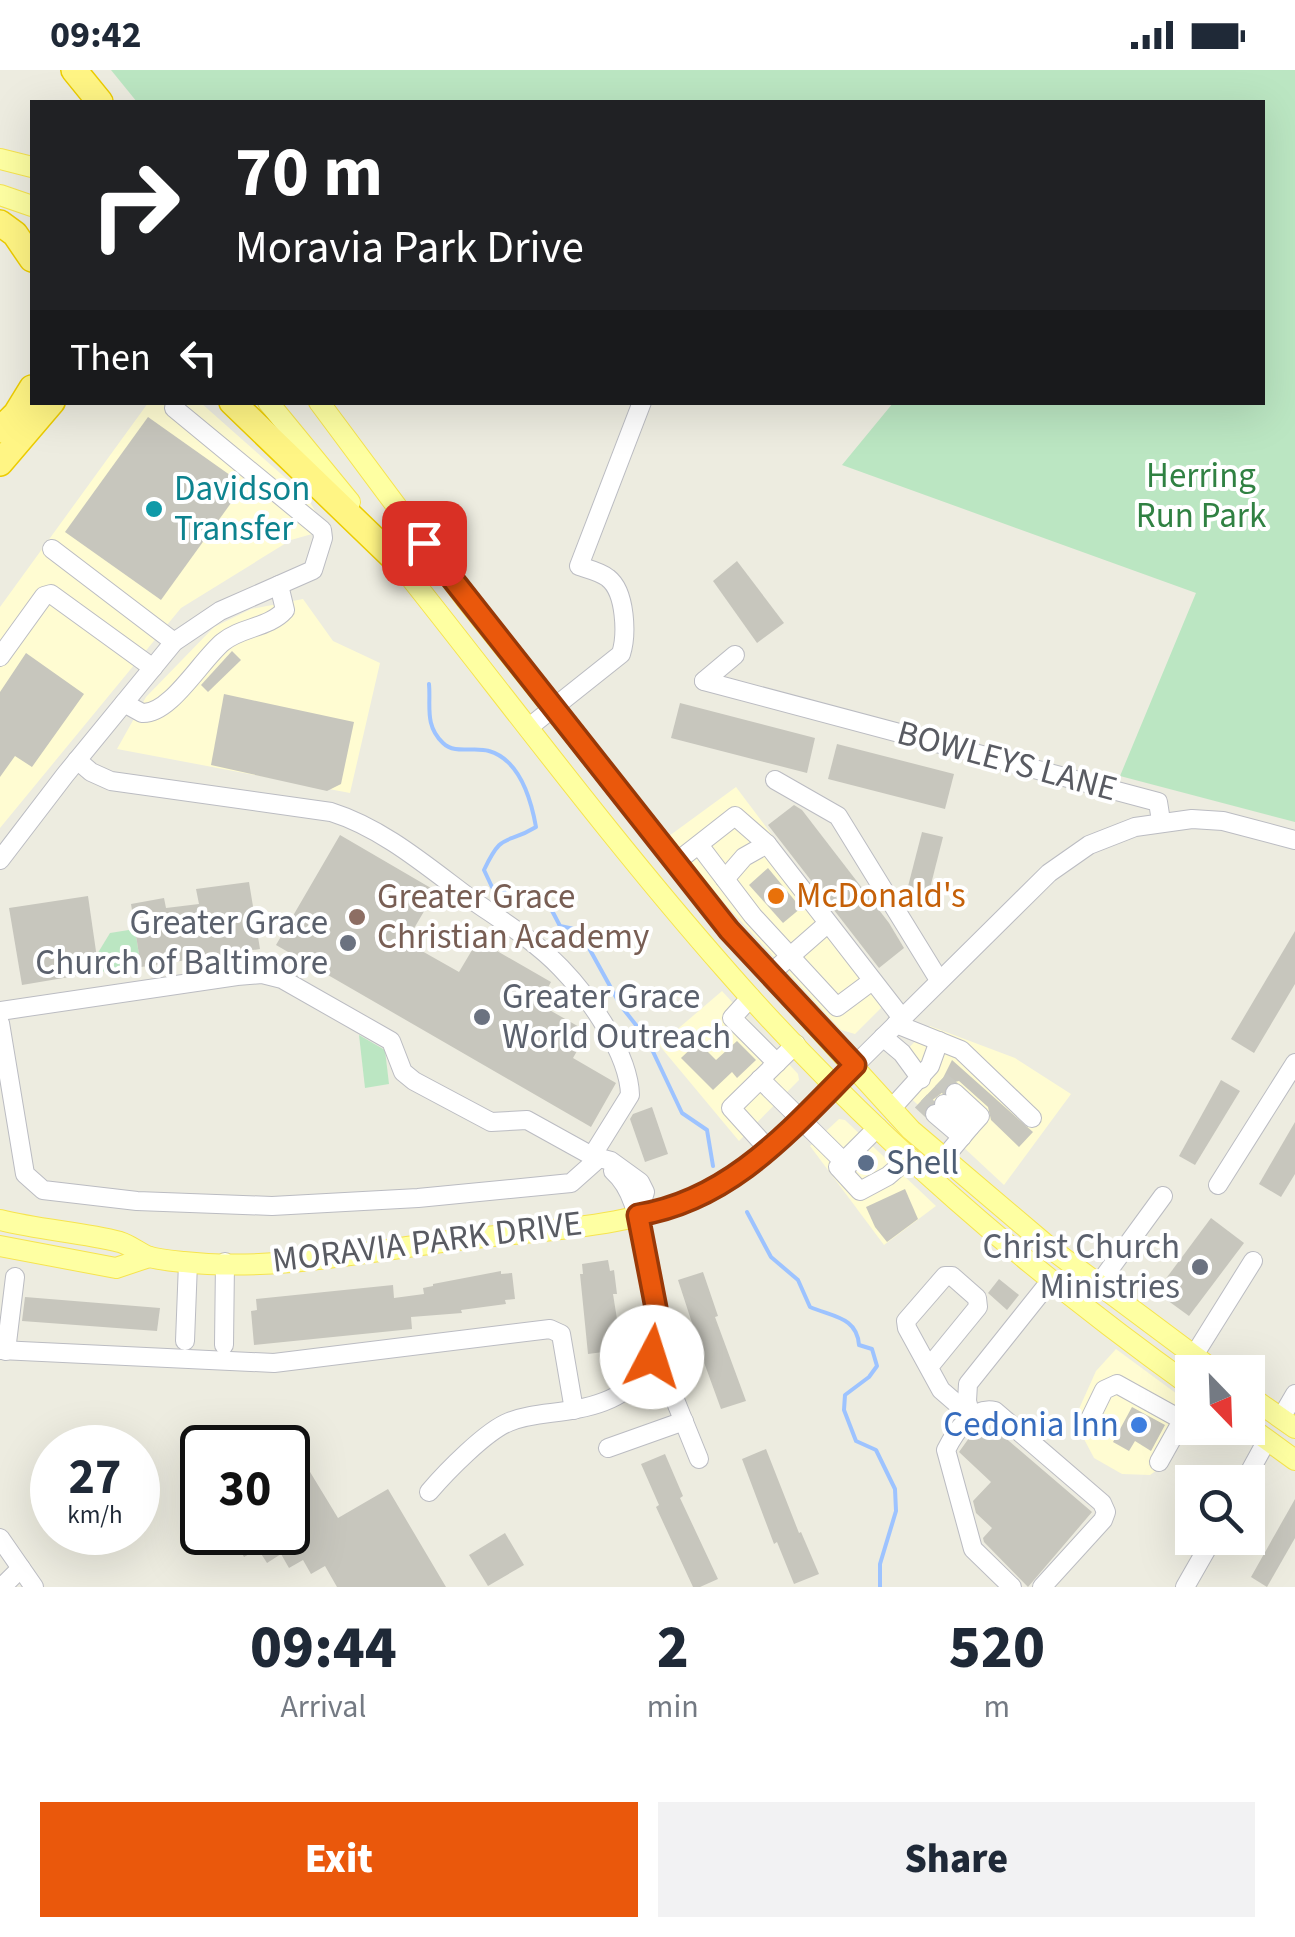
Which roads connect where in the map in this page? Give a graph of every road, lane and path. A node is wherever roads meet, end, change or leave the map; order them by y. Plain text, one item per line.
1 (74, 70) edge
2 (98, 100) edge
3 (0, 159) edge
4 (30, 166) edge
5 (0, 194) edge
6 (30, 205) edge
7 (0, 223) edge
8 (30, 257) edge
9 (35, 405) edge
10 (43, 405) edge
11 (235, 405) edge
12 (270, 405) edge
13 (321, 405) edge
14 (641, 405) edge
15 (174, 408) dead end
16 (0, 430) edge
17 (0, 463) edge
18 (52, 549) dead end
19 (400, 564) junction
20 (279, 585) junction
21 (174, 642) junction
22 (736, 655) dead end
23 (0, 658) edge
24 (153, 668) junction
25 (124, 703) junction
26 (552, 709) junction
27 (528, 728) junction
28 (77, 760) junction
29 (775, 780) dead end
30 (1161, 821) junction
31 (1295, 840) edge
32 (767, 844) junction
33 (699, 845) junction
34 (0, 860) edge
35 (675, 863) junction
36 (726, 879) junction
37 (827, 924) junction
38 (791, 956) junction
39 (770, 974) junction
40 (939, 980) junction
41 (872, 981) junction
42 (751, 997) junction
43 (0, 1012) edge
44 (0, 1023) edge
45 (893, 1026) junction
46 (939, 1041) junction
47 (796, 1044) junction
48 (777, 1062) junction
49 (1295, 1064) edge
50 (855, 1065) junction
51 (760, 1080) junction
52 (835, 1084) junction
53 (931, 1090) junction
54 (892, 1108) junction
55 (1032, 1118) dead end
56 (800, 1122) junction
57 (878, 1126) junction
58 (966, 1132) junction
59 (770, 1150) junction
60 (910, 1157) junction
61 (595, 1158) junction
62 (944, 1158) junction
63 (861, 1168) junction
64 (1218, 1185) dead end
65 (1163, 1196) dead end
66 (638, 1215) junction
67 (0, 1220) edge
68 (0, 1246) edge
69 (150, 1257) junction
70 (1253, 1261) dead end
71 (225, 1262) junction
72 (188, 1263) junction
73 (15, 1277) dead end
74 (1051, 1280) junction
75 (1098, 1285) junction
76 (185, 1341) dead end
77 (224, 1346) dead end
78 (3, 1351) edge
79 (1192, 1355) edge
80 (1194, 1355) edge
81 (652, 1357) junction
82 (928, 1367) junction
83 (1175, 1374) edge
84 (1295, 1394) edge
85 (1265, 1407) edge
86 (574, 1410) junction
87 (971, 1416) junction
88 (1175, 1416) edge
89 (684, 1421) junction
90 (1288, 1423) edge
91 (1086, 1426) dead end
92 (1175, 1433) edge
93 (1267, 1440) joint
94 (608, 1448) dead end
95 (699, 1459) dead end
96 (1295, 1460) edge
97 (1159, 1462) dead end
98 (1253, 1465) edge
99 (429, 1492) dead end
100 (0, 1525) edge
101 (0, 1538) edge
102 (1203, 1555) edge
103 (17, 1561) junction
104 (2, 1587) edge
105 (34, 1587) edge
106 (1012, 1587) edge
107 (1042, 1587) edge
108 (1185, 1587) edge

1 - 2 highway
3 - 4 main road
5 - 6 main road
7 - 8 highway
9 - 16 highway
10 - 17 highway
11 - 19 highway
12 - 19 main road
13 - 26 main road
14 - 26 street
15 - 20 street
18 - 21 street
19 - 27 main road
20 - 21 street
20 - 25 street
21 - 24 street
22 - 30 street, BOWLEYS LANE
23 - 24 street
24 - 25 street
25 - 28 street
26 - 27 street
26 - 35 main road
27 - 42 main road
28 - 34 street
28 - 61 street
29 - 40 street
30 - 31 street, BOWLEYS LANE
30 - 40 street, MORAVIA PARK DRIVE
32 - 33 street
32 - 36 street
32 - 37 street
33 - 35 street
33 - 36 street
35 - 39 main road
36 - 38 street
37 - 38 street
37 - 41 street
38 - 39 street
38 - 41 street
39 - 50 main road
40 - 45 street, MORAVIA PARK DRIVE
41 - 45 street
42 - 47 main road
42 - 48 street
43 - 61 street
44 - 61 street
45 - 46 street
45 - 50 street, MORAVIA PARK DRIVE
45 - 53 street
46 - 53 street
46 - 55 street
47 - 48 street
47 - 52 main road
48 - 51 street
49 - 64 street
50 - 52 main road, MORAVIA PARK DRIVE
50 - 54 main road
51 - 56 street
51 - 59 street
52 - 56 main road, MORAVIA PARK DRIVE
52 - 57 main road
53 - 54 street
53 - 58 street
53 - 58 street
54 - 62 main road
56 - 59 main road, MORAVIA PARK DRIVE
56 - 63 street
57 - 60 main road
57 - 63 street
58 - 62 street
59 - 66 main road, MORAVIA PARK DRIVE
60 - 63 street
60 - 74 main road
61 - 66 street
62 - 75 main road
65 - 75 street
66 - 71 main road, MORAVIA PARK DRIVE
66 - 81 street
67 - 69 main road, MORAVIA PARK DRIVE
68 - 69 main road, MORAVIA PARK DRIVE
69 - 72 main road, MORAVIA PARK DRIVE
70 - 80 street
71 - 72 main road, MORAVIA PARK DRIVE
71 - 77 street
72 - 76 street
73 - 78 street
74 - 83 main road
74 - 87 street
75 - 79 main road
78 - 86 street
81 - 86 street
81 - 89 street
82 - 82 street
82 - 87 street
84 - 90 street
85 - 90 main road
86 - 99 street
87 - 106 street
87 - 107 street
88 - 91 street
89 - 94 street
89 - 95 street
92 - 97 street
93 - 96 main road
93 - 98 street
100 - 103 street
101 - 103 street
102 - 108 street
103 - 104 street
103 - 105 street

